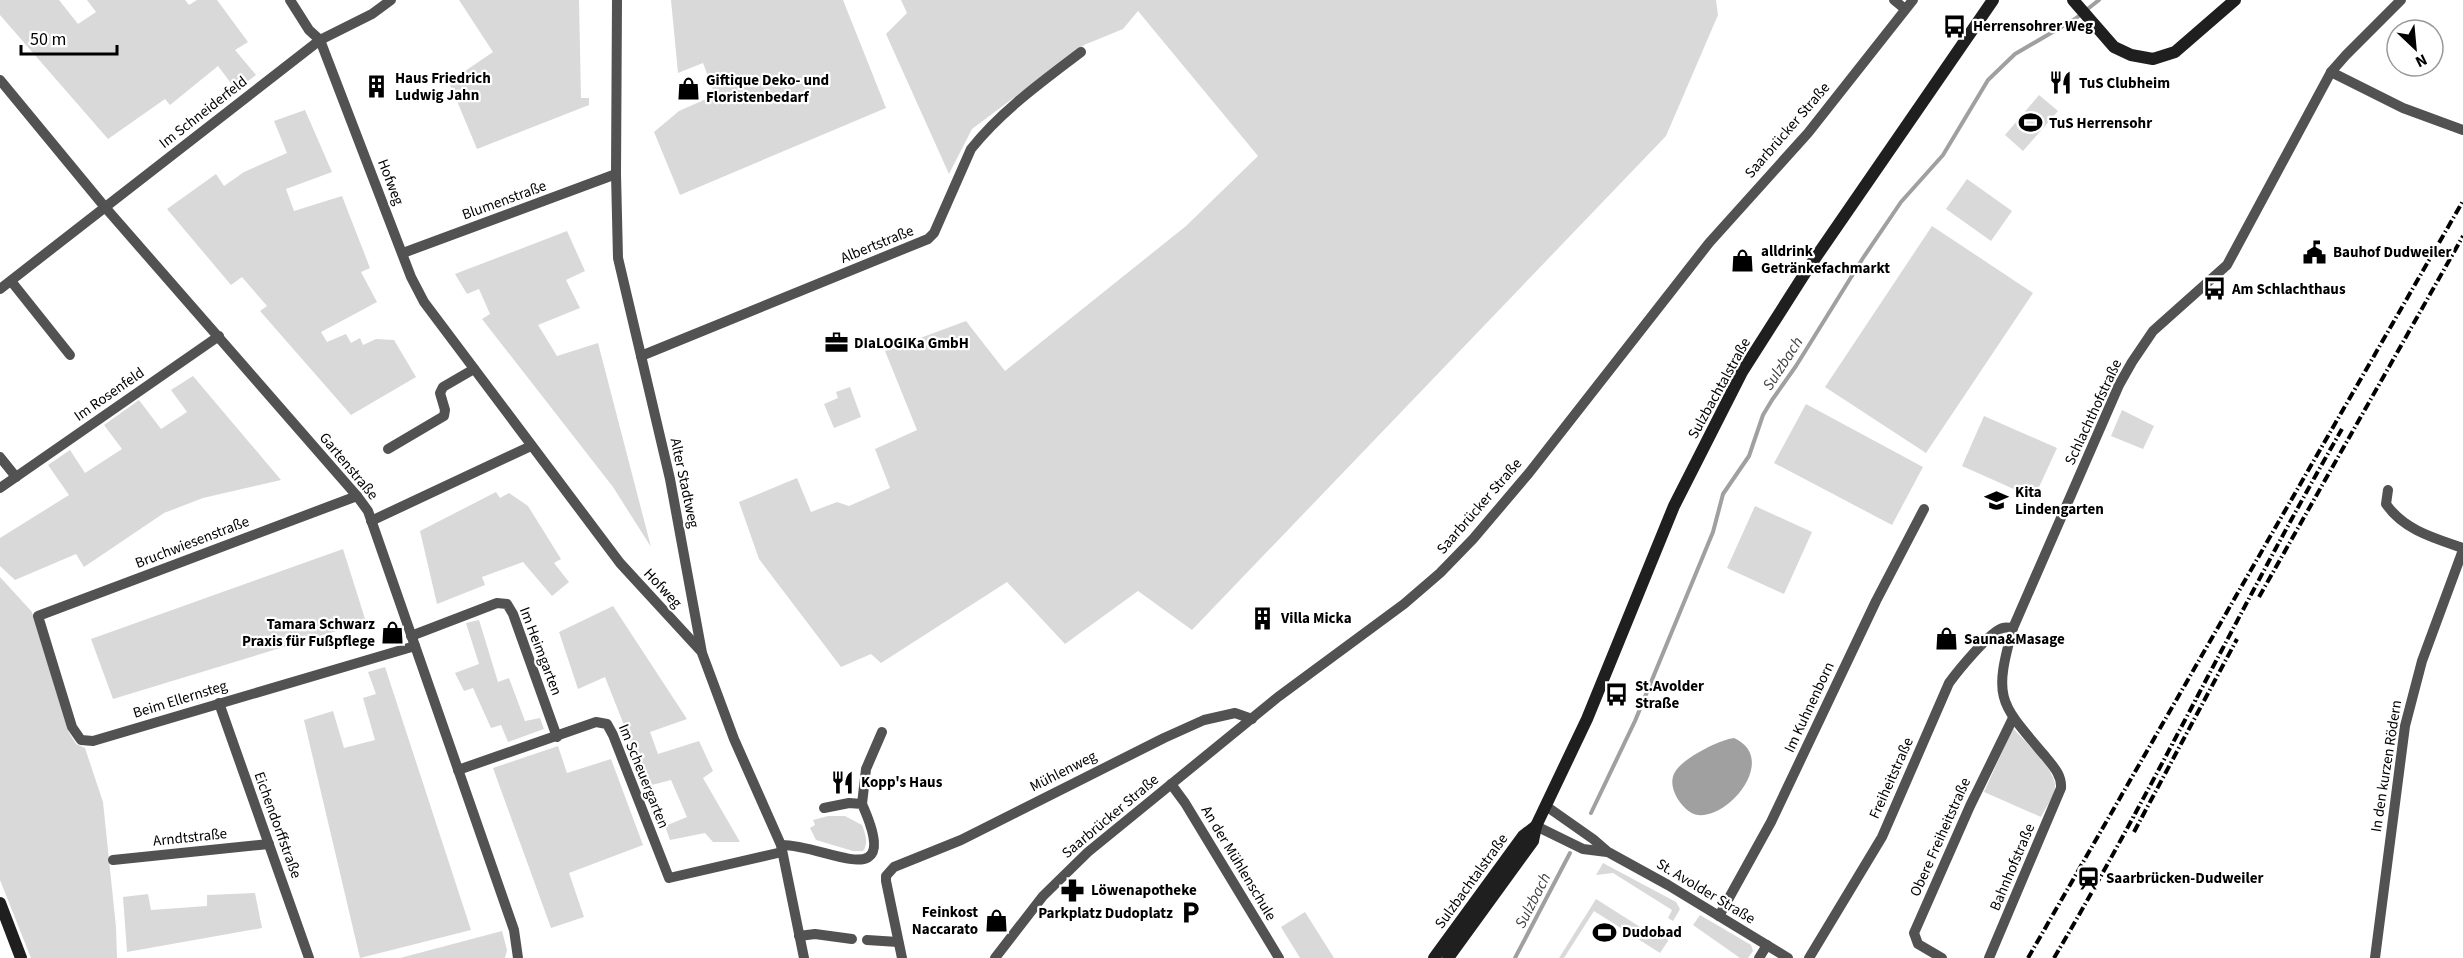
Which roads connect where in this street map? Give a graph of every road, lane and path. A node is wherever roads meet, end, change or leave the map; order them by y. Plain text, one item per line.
1 (291, 0) edge
2 (391, 0) edge
3 (617, 0) edge
4 (1894, 0) edge
5 (1913, 0) edge
6 (1992, 0) edge
7 (2235, 0) edge
8 (2401, 0) edge
9 (2075, 2) edge
10 (1905, 9) junction
11 (320, 40) junction
12 (1081, 52) dead end
13 (2331, 72) junction
14 (0, 80) edge
15 (2463, 130) edge
16 (616, 174) junction
17 (104, 206) junction
18 (402, 253) junction
19 (11, 281) junction
20 (0, 289) edge
21 (219, 336) junction
22 (70, 355) dead end
23 (641, 356) junction
24 (474, 369) junction
25 (531, 446) junction
26 (388, 449) dead end
27 (0, 457) edge
28 (16, 477) junction
29 (0, 488) edge
30 (2388, 490) dead end
31 (357, 496) junction
32 (1924, 509) dead end
33 (371, 521) junction
34 (2463, 549) edge
35 (38, 616) joint
36 (2013, 628) junction
37 (413, 641) junction
38 (702, 653) junction
39 (219, 703) junction
40 (2013, 718) junction
41 (1252, 719) junction
42 (882, 732) dead end
43 (557, 736) junction
44 (458, 770) junction
45 (1171, 784) junction
46 (2061, 788) joint
47 (862, 804) junction
48 (1546, 806) junction
49 (824, 808) dead end
50 (1536, 826) junction
51 (269, 844) junction
52 (781, 849) junction
53 (1608, 852) junction
54 (113, 860) dead end
55 (0, 903) edge
56 (1719, 916) junction
57 (799, 936) junction
58 (852, 939) dead end
59 (867, 940) dead end
60 (898, 942) junction
61 (1767, 945) junction
62 (20, 954) edge
63 (309, 958) edge
64 (518, 958) edge
65 (804, 958) edge
66 (902, 958) edge
67 (994, 958) edge
68 (1279, 958) edge
69 (1434, 958) edge
70 (1448, 958) edge
71 (1759, 958) edge
72 (1788, 958) edge
73 (1809, 958) edge
74 (1942, 958) edge
75 (1989, 958) edge
76 (2376, 958) edge

1 - 11 street, Hofweg
2 - 11 street, Im Schneiderfeld
3 - 16 street, Alter Stadtweg
4 - 10 street
5 - 10 street, Saarbrücker Straße
6 - 48 main road, Sulzbachtalstraße
7 - 9 main road
8 - 13 street, Schlachthofstraße
10 - 41 street, Saarbrücker Straße
11 - 17 street, Im Schneiderfeld
11 - 18 street, Hofweg
12 - 23 street, Albertstraße
13 - 15 street
13 - 36 street, Schlachthofstraße
14 - 17 street, Gartenstraße
16 - 18 street, Blumenstraße
16 - 23 street, Alter Stadtweg
17 - 19 street, Im Schneiderfeld
17 - 21 street, Gartenstraße
18 - 24 street, Hofweg
19 - 20 street, Im Schneiderfeld
19 - 22 street
21 - 28 street, Im Rosenfeld
21 - 31 street, Gartenstraße
23 - 38 street, Alter Stadtweg
24 - 25 street, Hofweg
24 - 26 street
25 - 33 street
25 - 38 street, Hofweg
27 - 28 street
28 - 29 street, Im Rosenfeld
30 - 34 street
31 - 33 street, Gartenstraße
31 - 35 street, Bruchwiesenstraße
32 - 56 street, Im Kuhnenborn
33 - 37 street, Gartenstraße
34 - 76 street, In den kurzen Rödern
35 - 39 street, Beim Ellernsteg
36 - 40 street, Schlachthofstraße
36 - 73 street, Freiheitstraße
37 - 39 street, Beim Ellernsteg
37 - 43 street, Im Heimgarten
37 - 44 street, Gartenstraße
38 - 52 street, Alter Stadtweg
39 - 51 street, Eichendorffstraße
40 - 46 street, Schlachthofstraße
40 - 74 street, Obere Freiheitstraße
41 - 45 street, Saarbrücker Straße
41 - 60 street, Mühlenweg
42 - 47 street
43 - 44 street, Im Scheuergarten
43 - 52 street, Im Scheuergarten
44 - 64 street, Gartenstraße
45 - 67 street, Saarbrücker Straße
45 - 68 street, An der Mühlenschule
46 - 75 street, Bahnhofstraße
47 - 49 street
47 - 52 street
48 - 50 main road, Sulzbachtalstraße
48 - 53 street, St. Avolder Straße
50 - 53 street, St. Avolder Straße
50 - 69 main road, Sulzbachtalstraße
50 - 70 main road, Sulzbachtalstraße
51 - 54 street, Arndtstraße
51 - 63 street, Eichendorffstraße
52 - 57 street, Alter Stadtweg
53 - 56 street, St. Avolder Straße
55 - 62 main road
56 - 61 street, St. Avolder Straße
57 - 58 street
57 - 65 street, Alter Stadtweg
59 - 60 street
60 - 66 street
61 - 71 street
61 - 72 street, St. Avolder Straße

